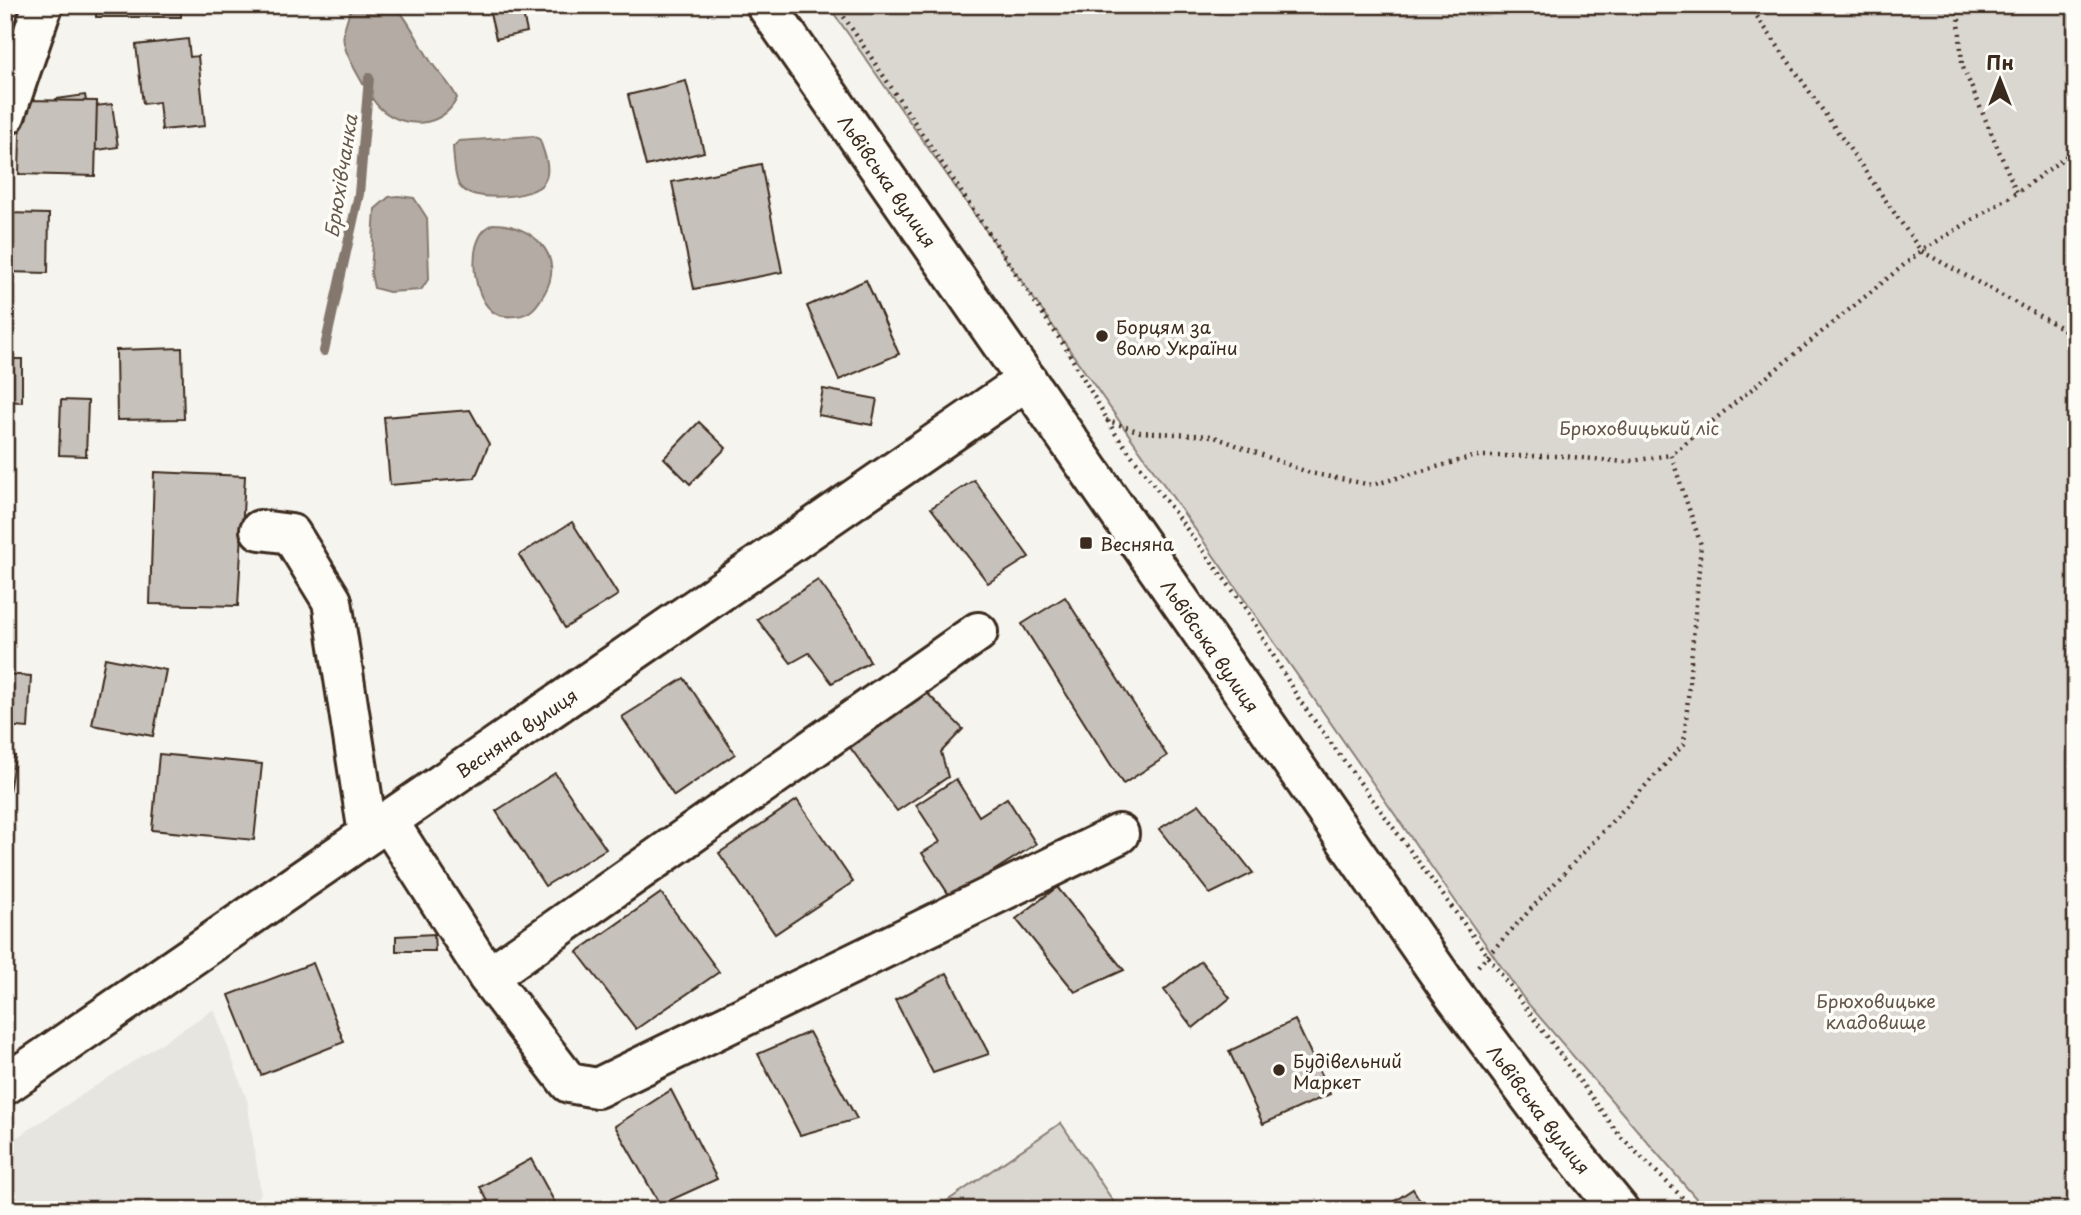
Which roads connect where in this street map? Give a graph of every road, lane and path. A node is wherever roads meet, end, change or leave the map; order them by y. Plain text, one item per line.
1 (43, 5) edge
2 (766, 5) edge
3 (836, 5) edge
4 (1749, 5) edge
5 (1958, 5) edge
6 (5, 117) edge
7 (2076, 149) edge
8 (2017, 193) junction
9 (1921, 251) junction
10 (2076, 335) edge
11 (1027, 380) junction
12 (1107, 420) junction
13 (1671, 455) junction
14 (260, 530) dead end
15 (978, 632) dead end
16 (378, 828) junction
17 (1119, 834) dead end
18 (1488, 957) junction
19 (488, 977) junction
20 (1451, 991) junction
21 (5, 1085) edge
22 (1619, 1210) edge
23 (1695, 1210) edge

1 - 6 main road
2 - 11 main road, Львівська вулиця
3 - 12 path
4 - 9 path
5 - 8 path
7 - 8 path
8 - 9 path
9 - 10 path
9 - 13 path
11 - 16 main road, Весняна вулиця
11 - 20 main road, Львівська вулиця
12 - 13 path
12 - 18 path
13 - 18 path
14 - 16 main road
15 - 19 main road
16 - 19 main road
16 - 21 main road, Весняна вулиця
17 - 19 main road
18 - 20 path
18 - 23 path
20 - 22 main road, Львівська вулиця

